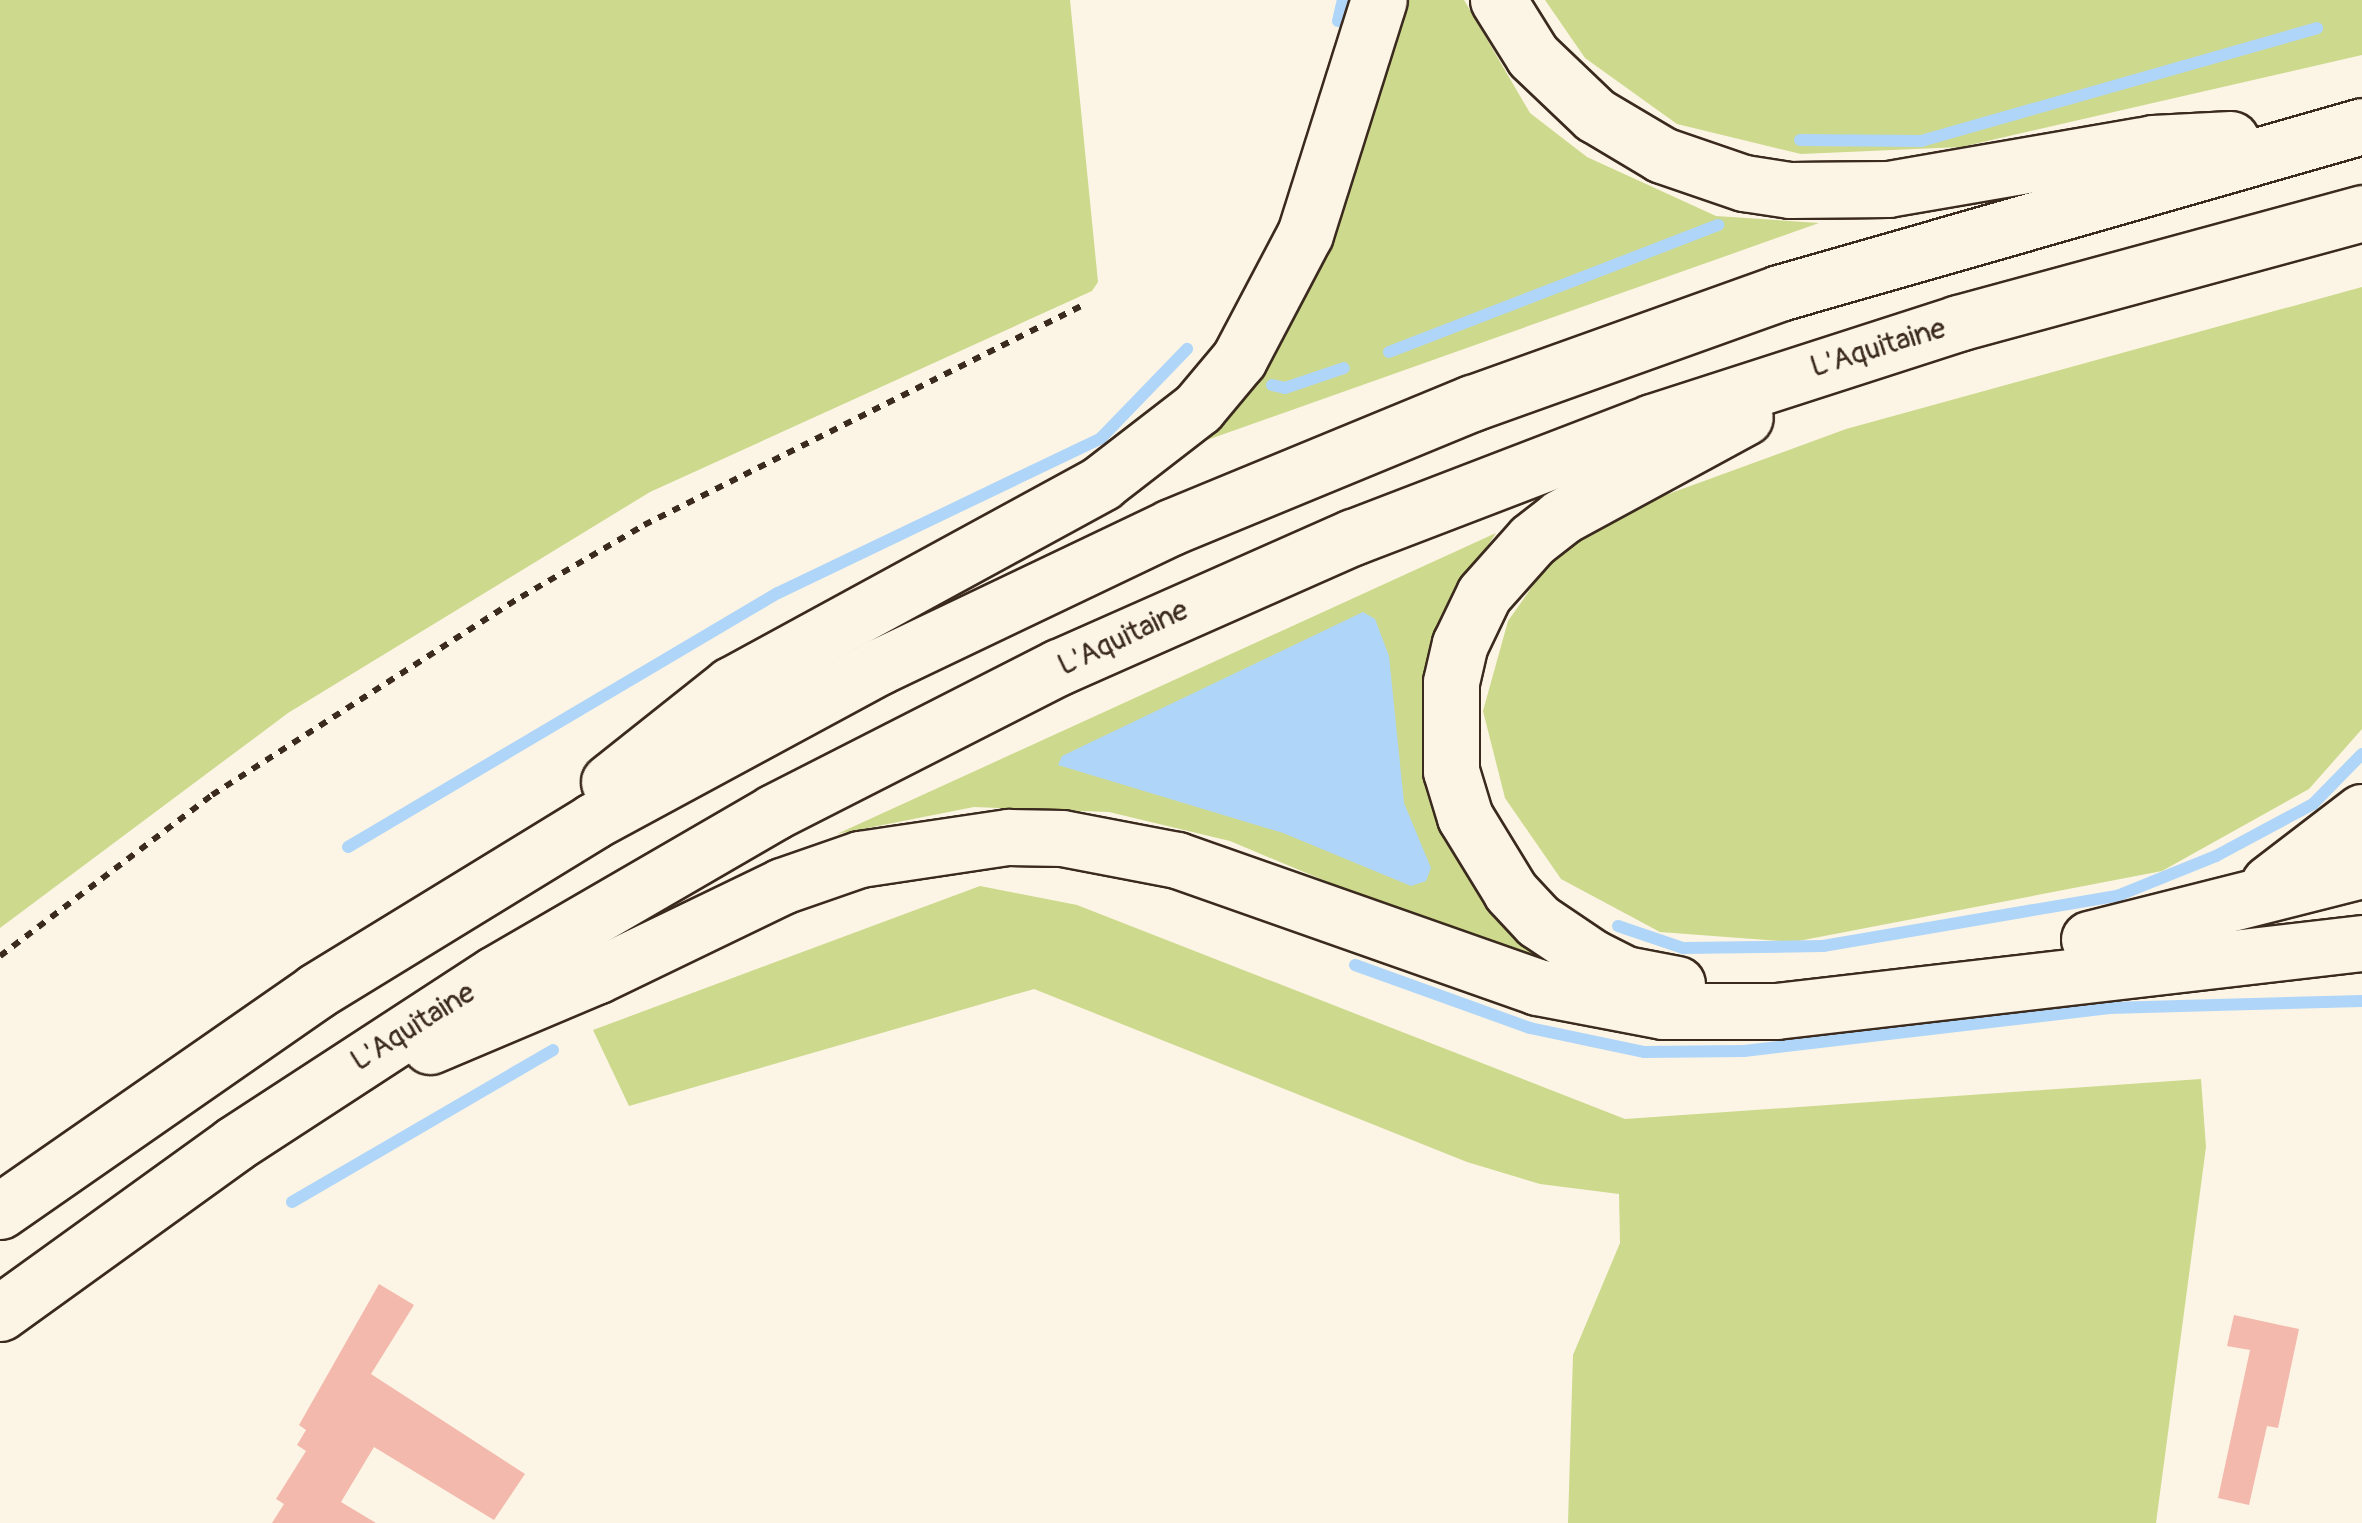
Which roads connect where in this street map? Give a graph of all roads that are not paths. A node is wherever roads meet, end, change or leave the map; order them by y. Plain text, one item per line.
1 (1379, 0) edge
2 (1498, 0) edge
3 (2350, 130) edge
4 (2362, 212) edge
5 (1871, 349) junction
6 (2362, 812) edge
7 (2362, 870) edge
8 (2245, 901) junction
9 (453, 904) junction
10 (2362, 942) edge
11 (294, 1104) junction
12 (0, 1211) edge
13 (0, 1313) edge

1 - 9 highway
2 - 3 highway
3 - 9 highway
4 - 5 highway, L'Aquitaine
5 - 8 highway
5 - 11 highway, L'Aquitaine
6 - 8 highway
7 - 8 highway
9 - 12 highway
10 - 11 highway
11 - 13 highway, L'Aquitaine

